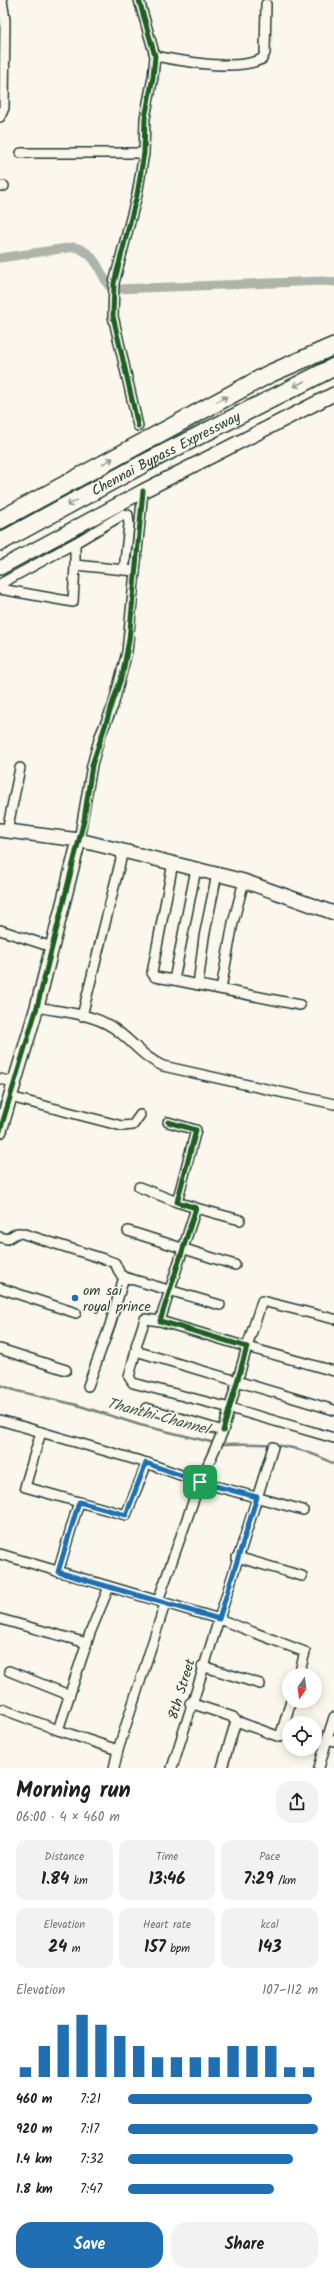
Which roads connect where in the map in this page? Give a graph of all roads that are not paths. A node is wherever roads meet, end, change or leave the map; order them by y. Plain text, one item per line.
1 (2, 0) edge
2 (139, 0) edge
3 (266, 4) dead end
4 (155, 56) junction
5 (0, 117) edge
6 (21, 153) dead end
7 (144, 153) junction
8 (334, 346) edge
9 (334, 367) edge
10 (334, 394) edge
11 (138, 426) dead end
12 (143, 491) junction
13 (0, 520) edge
14 (0, 542) edge
15 (75, 543) junction
16 (75, 565) junction
17 (0, 568) edge
18 (124, 570) junction
19 (135, 571) junction
20 (0, 584) edge
21 (0, 589) edge
22 (20, 768) dead end
23 (4, 831) edge
24 (79, 840) junction
25 (123, 851) junction
26 (173, 863) junction
27 (196, 869) junction
28 (217, 874) junction
29 (244, 881) junction
30 (334, 913) edge
31 (0, 930) edge
32 (52, 947) junction
33 (174, 980) junction
34 (198, 985) junction
35 (221, 989) junction
36 (300, 1005) dead end
37 (37, 1007) junction
38 (82, 1016) junction
39 (0, 1079) edge
40 (14, 1082) junction
41 (10, 1097) junction
42 (334, 1104) edge
43 (140, 1115) dead end
44 (168, 1122) dead end
45 (0, 1131) edge
46 (139, 1187) dead end
47 (177, 1202) junction
48 (196, 1208) junction
49 (240, 1220) dead end
50 (128, 1232) dead end
51 (0, 1237) edge
52 (183, 1249) junction
53 (235, 1265) dead end
54 (124, 1277) junction
55 (0, 1288) edge
56 (170, 1291) junction
57 (220, 1305) dead end
58 (76, 1313) dead end
59 (334, 1319) edge
60 (160, 1321) junction
61 (247, 1347) junction
62 (0, 1349) edge
63 (136, 1350) junction
64 (66, 1370) dead end
65 (334, 1371) edge
66 (237, 1381) junction
67 (88, 1386) dead end
68 (146, 1408) dead end
69 (230, 1408) junction
70 (334, 1410) edge
71 (0, 1420) edge
72 (223, 1431) junction
73 (41, 1432) junction
74 (334, 1438) edge
75 (273, 1447) dead end
76 (146, 1463) junction
77 (200, 1482) junction
78 (257, 1497) junction
79 (79, 1502) junction
80 (303, 1510) dead end
81 (0, 1554) edge
82 (237, 1557) junction
83 (58, 1572) junction
84 (302, 1576) dead end
85 (109, 1587) junction
86 (161, 1602) junction
87 (0, 1619) edge
88 (219, 1619) junction
89 (87, 1643) junction
90 (202, 1666) junction
91 (301, 1668) edge
92 (9, 1671) dead end
93 (260, 1684) dead end
94 (69, 1695) junction
95 (190, 1703) junction
96 (289, 1708) edge
97 (2, 1709) dead end
98 (334, 1717) edge
99 (236, 1722) junction
100 (58, 1730) junction
101 (331, 1740) edge
102 (118, 1750) junction
103 (114, 1768) edge
104 (172, 1768) edge
105 (222, 1768) edge
106 (318, 1768) edge

1 - 5 street
2 - 4 street
3 - 4 street
4 - 7 street
6 - 7 street
7 - 11 street
13 -> 8 highway, Chennai Bypass Expressway
9 -> 14 highway, Chennai Bypass Expressway
10 - 12 street
12 - 17 street
12 - 19 street
15 - 16 street
15 - 18 street
15 - 20 street
16 - 18 street
16 - 21 street
18 - 19 street
19 - 24 street
22 - 23 street
23 - 24 street
24 - 25 street
24 - 32 street
25 - 26 street
25 - 38 street
26 - 27 street
26 - 33 street
27 - 28 street
27 - 33 street
28 - 29 street
28 - 34 street
29 - 30 street
29 - 35 street
31 - 32 street
32 - 37 street
33 - 34 street
34 - 35 street
35 - 36 street
37 - 38 street
37 - 40 street
38 - 42 street
39 - 40 street
40 - 41 street
41 - 43 street
41 - 45 street
44 - 47 street
46 - 47 street
47 - 48 street
48 - 49 street
48 - 52 street
50 - 52 street
51 - 54 street
52 - 53 street
52 - 56 street
54 - 56 street
54 - 67 street
55 - 58 street
56 - 57 street
56 - 60 street
59 - 61 street
60 - 61 street
60 - 63 street
61 - 65 street
61 - 66 street
62 - 64 street
63 - 66 street
63 - 69 street
66 - 69 street
66 - 70 street
68 - 72 street
69 - 72 street
69 - 74 street
71 - 73 street
72 - 77 street
73 - 76 street
73 - 79 street
75 - 78 street, 8th Street
76 - 77 street
76 - 79 street
77 - 78 street
77 - 86 street
78 - 80 street
78 - 82 street, 8th Street
79 - 83 street
81 - 83 street
82 - 84 street
82 - 88 street, 8th Street
83 - 85 street
85 - 86 street
85 - 89 street
86 - 88 street
86 - 102 street
87 - 89 street
88 - 90 street, 8th Street
88 - 91 street
89 - 94 street
90 - 93 street
90 - 95 street, 8th Street
92 - 94 street
94 - 100 street
95 - 99 street
95 - 104 street, 8th Street
96 - 99 street
97 - 100 street
98 - 101 street
99 - 105 street
100 - 102 street
101 - 106 street
102 - 103 street

